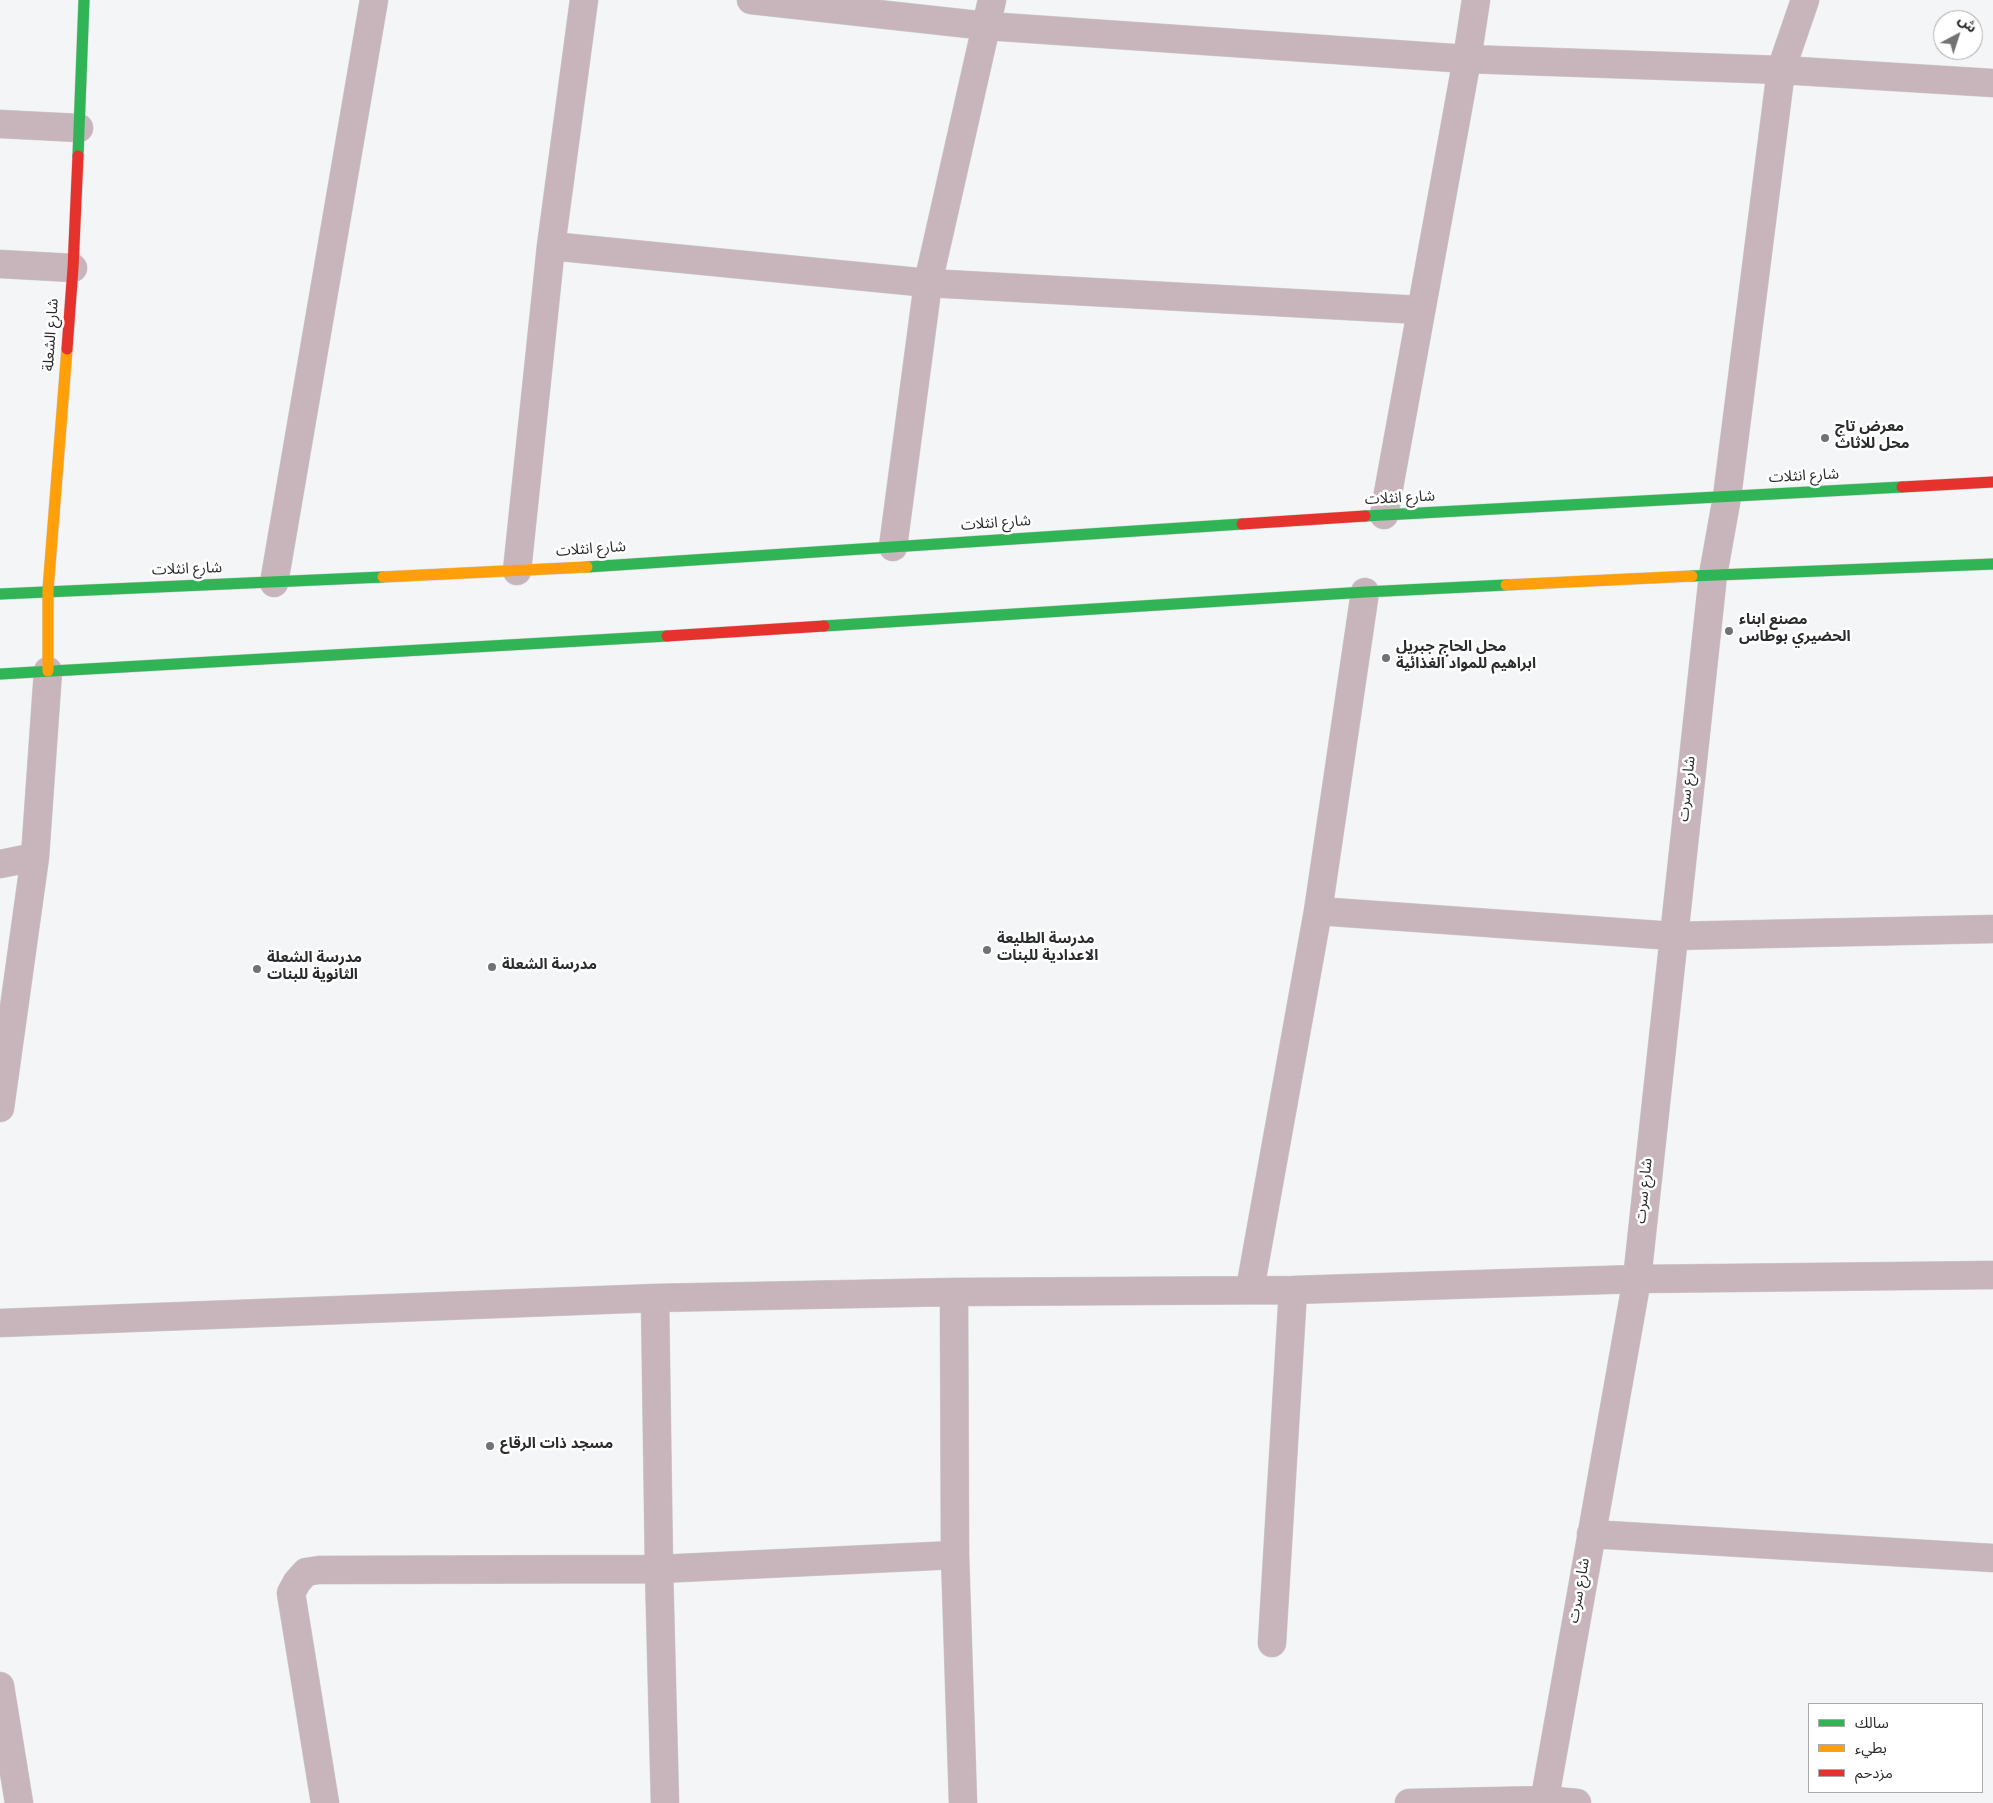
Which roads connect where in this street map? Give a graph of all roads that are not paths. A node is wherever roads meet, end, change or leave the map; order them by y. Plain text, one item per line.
1 (84, 0) edge
2 (374, 0) edge
3 (584, 0) edge
4 (751, 0) edge
5 (992, 0) edge
6 (1476, 0) edge
7 (1805, 0) edge
8 (987, 26) junction
9 (1467, 59) junction
10 (1782, 70) junction
11 (1993, 82) edge
12 (0, 124) edge
13 (79, 128) junction
14 (551, 246) junction
15 (0, 264) edge
16 (73, 268) junction
17 (928, 283) junction
18 (1420, 310) junction
19 (1993, 482) edge
20 (1727, 497) junction
21 (1384, 516) junction
22 (893, 547) junction
23 (1993, 564) edge
24 (517, 571) junction
25 (1713, 575) junction
26 (274, 583) junction
27 (48, 590) junction
28 (1364, 592) junction
29 (0, 594) edge
30 (48, 671) junction
31 (0, 674) edge
32 (35, 856) junction
33 (0, 864) edge
34 (1318, 911) junction
35 (1993, 929) edge
36 (1673, 936) junction
37 (0, 1108) edge
38 (1993, 1275) edge
39 (1637, 1279) junction
40 (1250, 1289) junction
41 (1293, 1290) junction
42 (954, 1292) junction
43 (655, 1298) junction
44 (0, 1323) edge
45 (1590, 1534) junction
46 (955, 1554) junction
47 (1993, 1558) edge
48 (659, 1569) junction
49 (1272, 1643) dead end
50 (0, 1686) edge
51 (1544, 1802) edge
52 (19, 1803) edge
53 (326, 1803) edge
54 (665, 1803) edge
55 (963, 1803) edge
56 (1409, 1803) edge
57 (1577, 1803) edge

1 - 13 main road, شارع الشعلة
2 - 26 street
3 - 14 street
4 - 8 street
5 - 8 street
6 - 9 street
7 - 10 street, شارع سرت
8 - 9 street
8 - 17 street
9 - 10 street
9 - 18 street
10 - 11 street
10 - 20 street, شارع سرت
12 - 13 street
13 - 16 main road, شارع الشعلة
14 - 17 street
14 - 24 street
15 - 16 street
16 - 27 main road, شارع الشعلة
17 - 18 street
17 - 22 street
18 - 21 street
19 - 20 main road, شارع انثلات
20 - 21 main road, شارع انثلات
20 - 25 street, شارع سرت
21 - 22 main road, شارع انثلات
22 - 24 main road, شارع انثلات
23 - 25 main road
24 - 26 main road, شارع انثلات
25 - 28 main road
25 - 36 street, شارع سرت
26 - 27 main road, شارع انثلات
27 - 29 main road, شارع انثلات
27 - 30 main road, شارع الشعلة
28 - 30 main road
28 - 34 street
30 - 31 main road
30 - 32 street
32 - 33 street
32 - 37 street
34 - 36 street
34 - 40 street
35 - 36 street
36 - 39 street, شارع سرت
38 - 39 street
39 - 41 street
39 - 45 street, شارع سرت
40 - 41 street
40 - 42 street
41 - 49 street
42 - 43 street
42 - 46 street
43 - 44 street
43 - 48 street
45 - 47 street
45 - 51 street, شارع سرت
46 - 48 street
46 - 55 street
48 - 53 street
48 - 54 street
50 - 52 street
51 - 56 street
51 - 57 street

